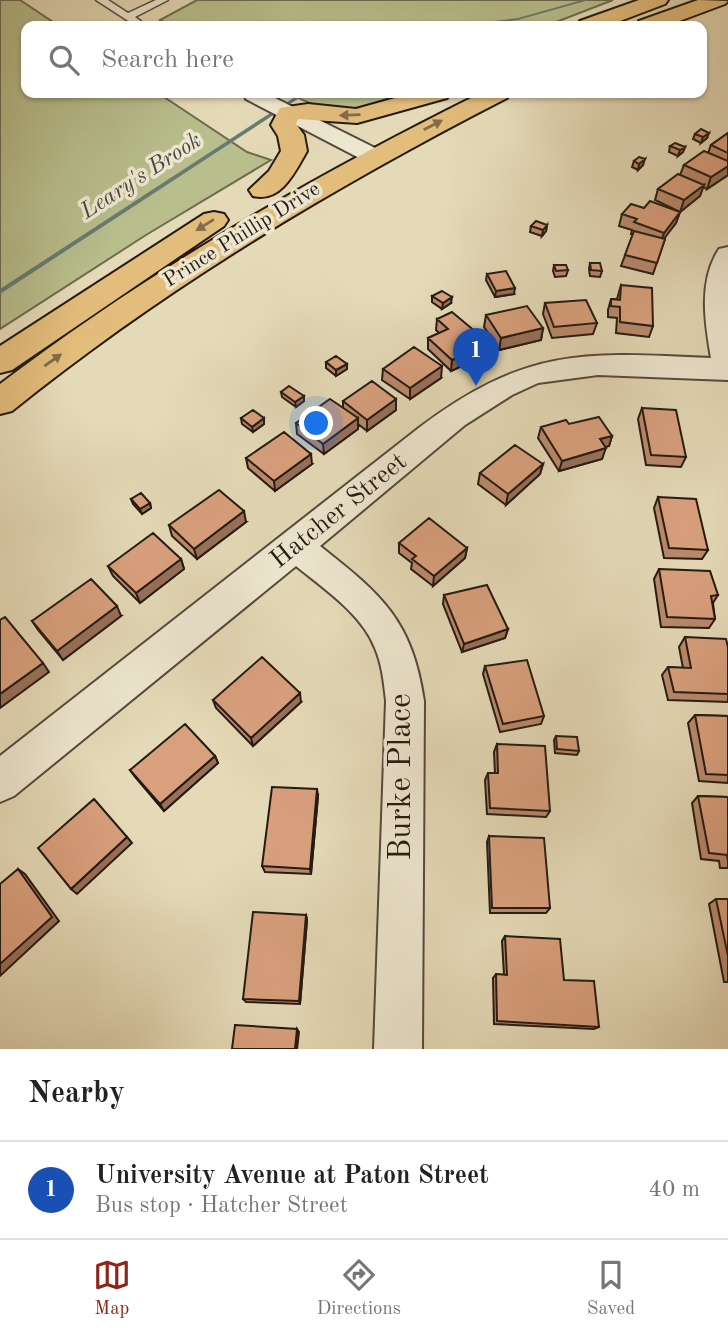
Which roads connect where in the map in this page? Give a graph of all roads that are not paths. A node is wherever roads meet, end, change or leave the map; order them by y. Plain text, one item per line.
1 (102, 0) edge
2 (163, 0) edge
3 (658, 0) edge
4 (718, 0) edge
5 (128, 17) junction
6 (134, 21) edge
7 (601, 21) edge
8 (661, 21) edge
9 (259, 98) edge
10 (421, 98) edge
11 (432, 98) edge
12 (487, 98) edge
13 (289, 113) junction
14 (360, 149) junction
15 (263, 190) junction
16 (728, 255) edge
17 (0, 362) edge
18 (728, 369) edge
19 (0, 402) edge
20 (296, 546) junction
21 (0, 782) edge
22 (398, 1049) edge

1 - 5 lane
2 - 5 lane
3 - 7 main road
4 - 8 main road
5 - 6 lane
9 - 13 street
10 -> 13 main road
11 - 14 main road, Prince Phillip Drive
14 -> 12 main road, Prince Phillip Drive
13 - 14 street
13 - 15 main road
14 - 15 main road, Prince Phillip Drive
19 -> 14 main road, Prince Phillip Drive
15 -> 17 main road, Prince Phillip Drive
16 - 18 street
18 - 20 street, Hatcher Street
20 - 21 street, Hatcher Street
20 - 22 street, Burke Place

